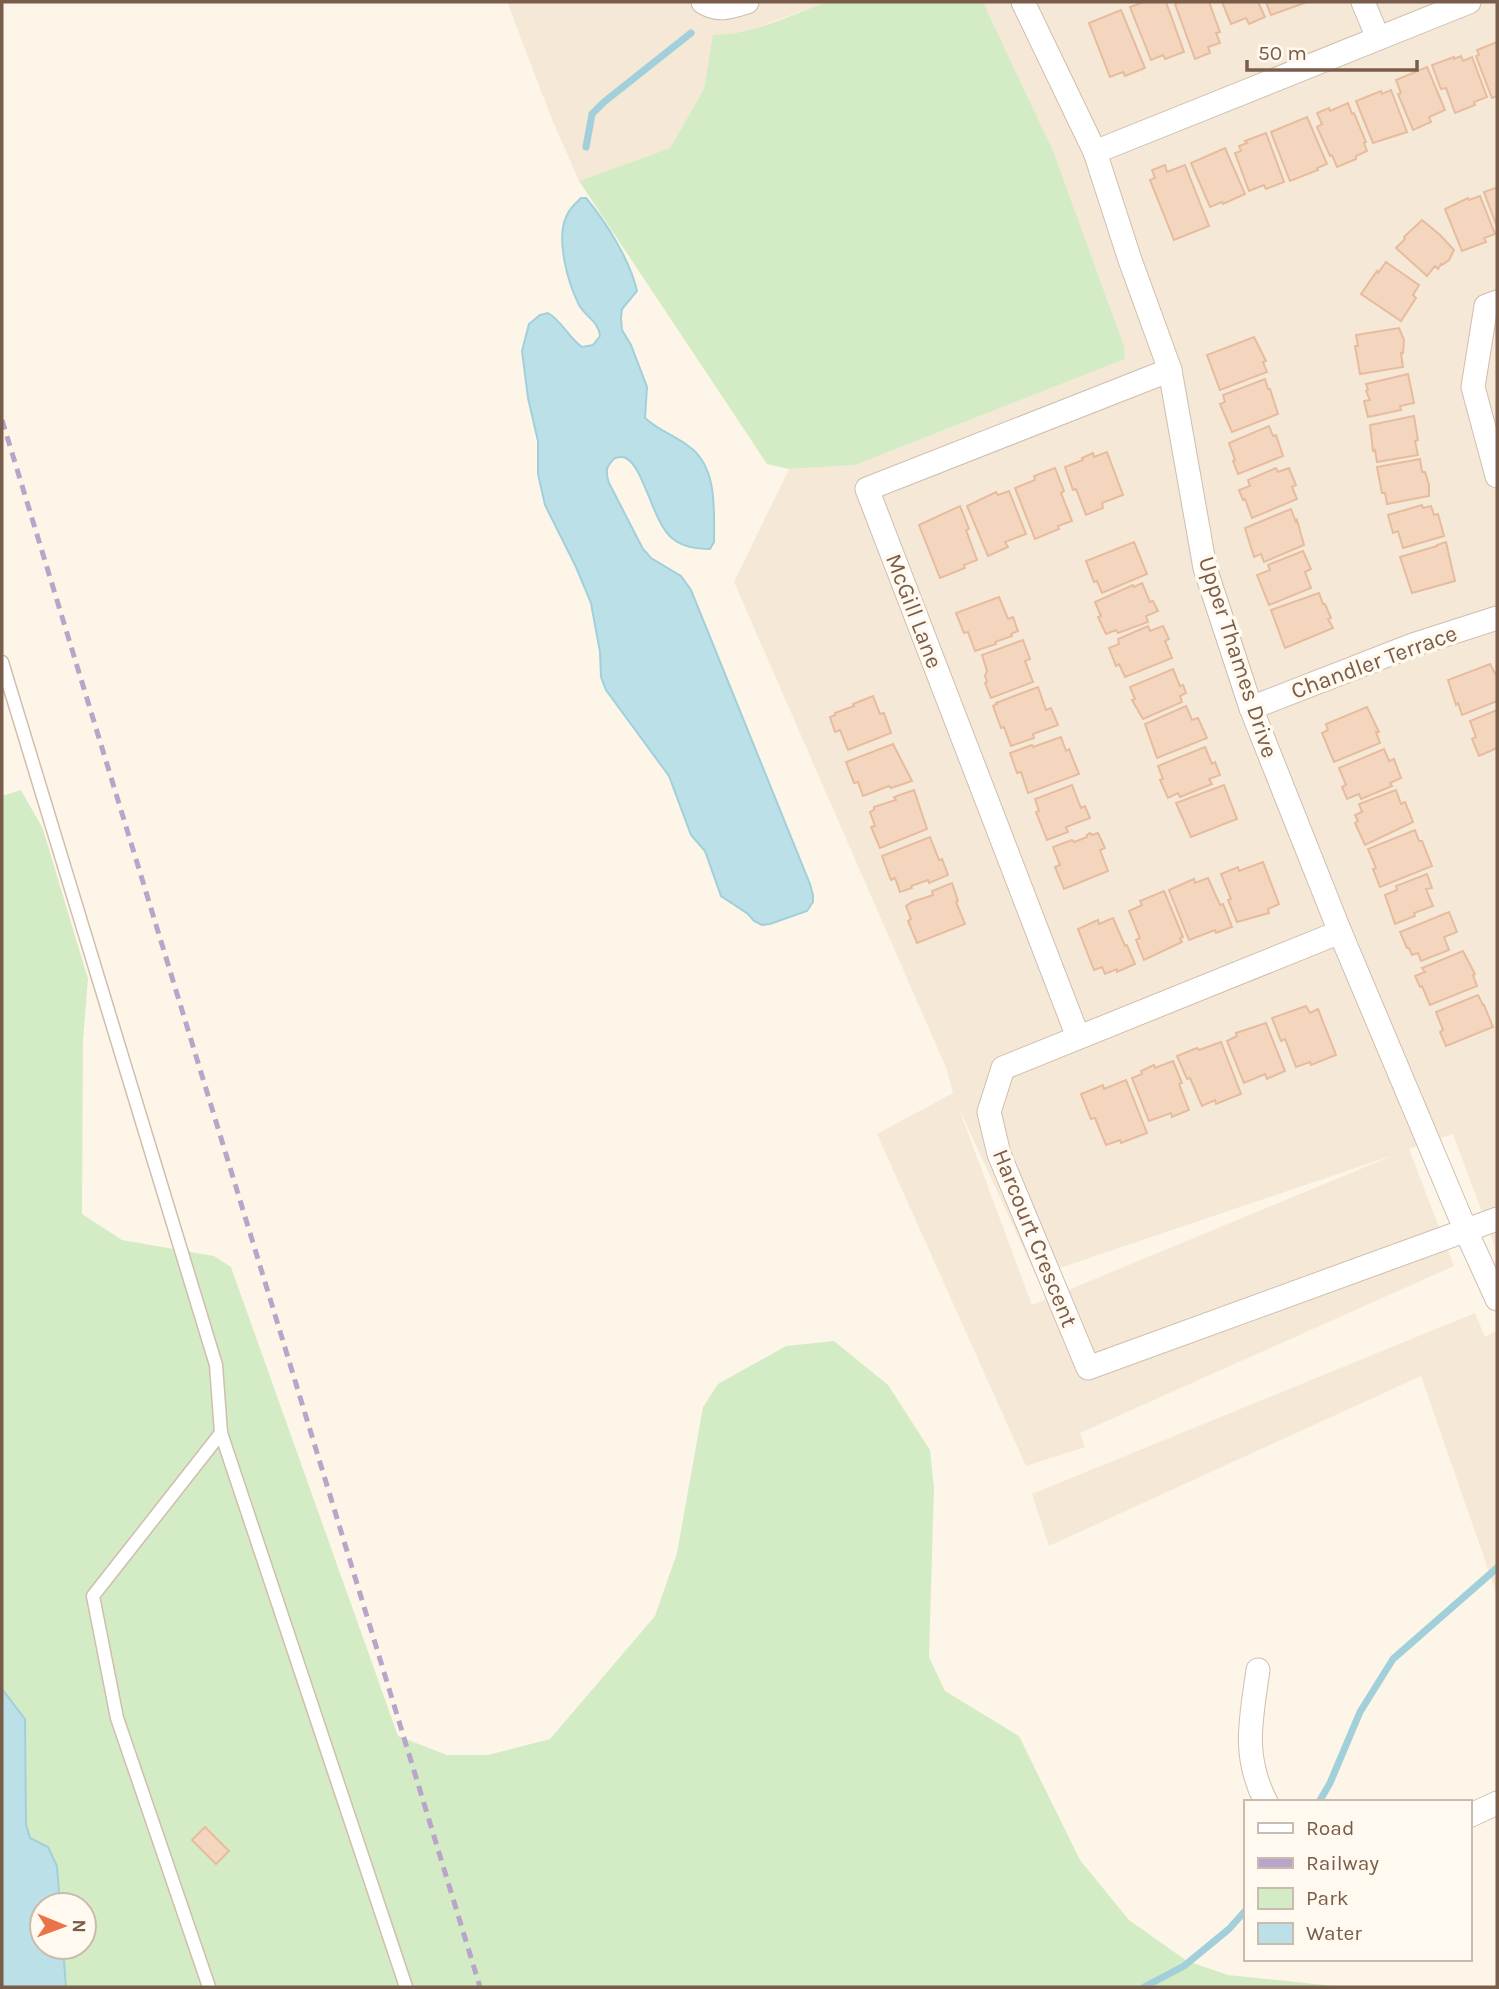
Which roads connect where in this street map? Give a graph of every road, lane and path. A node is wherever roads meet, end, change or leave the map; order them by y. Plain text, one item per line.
1 (704, 2) edge
2 (747, 2) edge
3 (1023, 2) edge
4 (1363, 2) edge
5 (1469, 2) edge
6 (1378, 38) junction
7 (1095, 152) junction
8 (1497, 302) edge
9 (1170, 370) junction
10 (1497, 476) edge
11 (1497, 618) edge
12 (2, 662) edge
13 (1251, 708) junction
14 (1339, 932) junction
15 (1078, 1037) junction
16 (1497, 1219) edge
17 (1466, 1231) junction
18 (1497, 1298) edge
19 (221, 1433) junction
20 (1258, 1670) dead end
21 (1265, 1800) edge
22 (1497, 1803) edge
23 (1471, 1815) edge
24 (209, 1987) edge
25 (406, 1987) edge

1 - 2 street
3 - 7 street, Upper Thames Drive
4 - 6 street
5 - 6 street
6 - 7 street
7 - 9 street, Upper Thames Drive
8 - 10 street
9 - 13 street, Upper Thames Drive
9 - 15 street, McGill Lane
11 - 13 street, Chandler Terrace
12 - 19 lane
13 - 14 street, Upper Thames Drive
14 - 15 street, Harcourt Crescent
14 - 17 street, Upper Thames Drive
15 - 17 street, Harcourt Crescent
16 - 17 street
17 - 18 street, Upper Thames Drive
19 - 24 lane
19 - 25 lane
20 - 21 street
22 - 23 street

